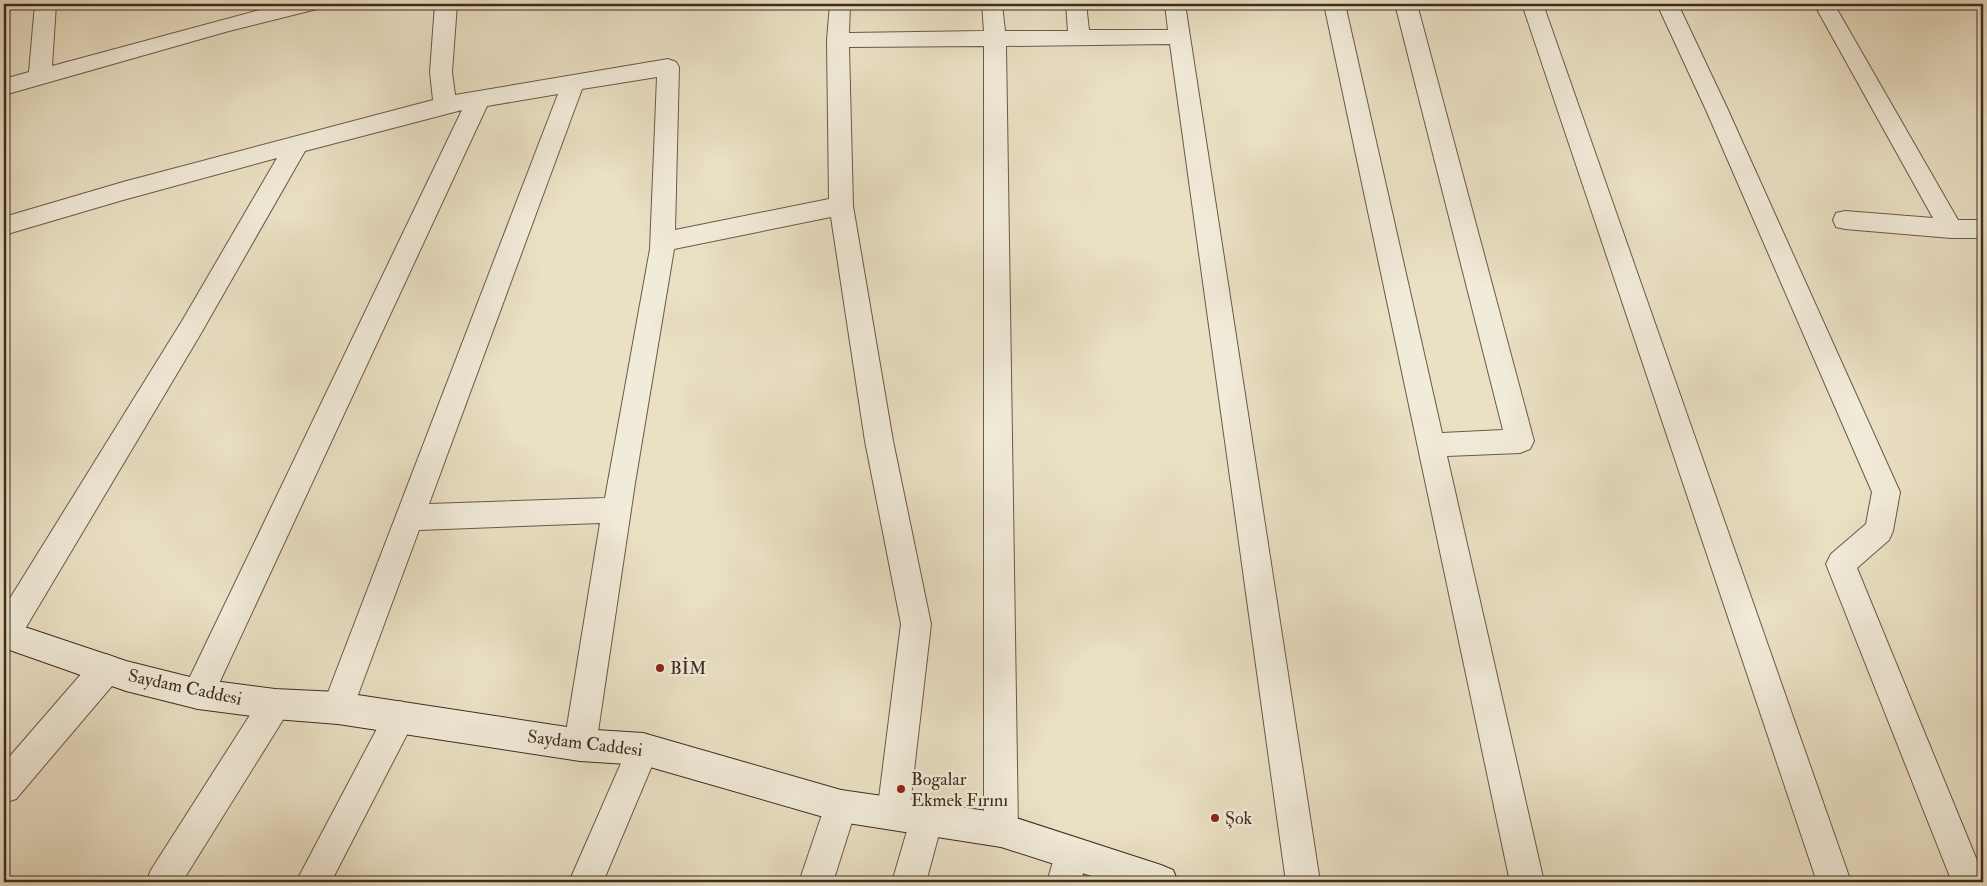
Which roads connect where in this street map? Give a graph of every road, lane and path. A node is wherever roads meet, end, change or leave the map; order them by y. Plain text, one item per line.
1 (45, 4) edge
2 (310, 4) edge
3 (446, 4) edge
4 (840, 4) edge
5 (992, 4) edge
6 (1076, 4) edge
7 (1175, 4) edge
8 (1334, 4) edge
9 (1406, 4) edge
10 (1532, 4) edge
11 (1667, 4) edge
12 (1824, 4) edge
13 (1181, 37) junction
14 (1079, 38) junction
15 (838, 40) junction
16 (995, 40) junction
17 (40, 77) junction
18 (573, 83) junction
19 (4, 87) edge
20 (479, 99) junction
21 (445, 104) junction
22 (297, 144) junction
23 (841, 206) junction
24 (1845, 220) dead end
25 (4, 226) edge
26 (1951, 229) junction
27 (1983, 229) edge
28 (662, 242) junction
29 (1431, 445) junction
30 (617, 510) junction
31 (409, 518) junction
32 (4, 634) edge
33 (106, 669) junction
34 (198, 694) junction
35 (275, 704) junction
36 (338, 708) junction
37 (400, 717) junction
38 (580, 744) junction
39 (643, 749) junction
40 (4, 787) edge
41 (841, 806) junction
42 (893, 814) junction
43 (926, 818) junction
44 (1001, 830) junction
45 (1067, 868) edge
46 (164, 882) edge
47 (314, 882) edge
48 (586, 882) edge
49 (816, 882) edge
50 (909, 882) edge
51 (1161, 882) edge
52 (1303, 882) edge
53 (1527, 882) edge
54 (1834, 882) edge
55 (1969, 882) edge

1 - 17 street
2 - 17 street
3 - 21 street
4 - 15 street
5 - 16 street
6 - 14 street
7 - 13 street
8 - 29 street
9 - 29 street
10 - 54 street
11 - 55 street
12 - 26 street
13 - 14 street
13 - 52 street
14 - 16 street
15 - 16 street
15 - 23 street
16 - 44 street
17 - 19 street
18 - 20 street
18 - 28 street
18 - 31 street
20 - 21 street
20 - 34 street
21 - 22 street
22 - 25 street
22 - 32 street
23 - 28 street
23 - 42 street
24 - 26 street
26 - 27 street
28 - 30 street
29 - 53 street
30 - 31 street
30 - 38 street
31 - 36 street
32 - 33 street, Saydam Caddesi
33 - 34 street, Saydam Caddesi
33 - 40 street
34 - 35 street, Saydam Caddesi
35 - 36 street, Saydam Caddesi
35 - 46 street
36 - 37 street, Saydam Caddesi
37 - 38 street, Saydam Caddesi
37 - 47 street
38 - 39 street, Saydam Caddesi
39 - 41 street, Saydam Caddesi
39 - 48 street
41 - 42 street, Saydam Caddesi
41 - 49 street
42 - 43 street, Saydam Caddesi
43 - 44 street, Saydam Caddesi
43 - 50 street
44 - 45 street, Saydam Caddesi
45 - 51 street, Saydam Caddesi

